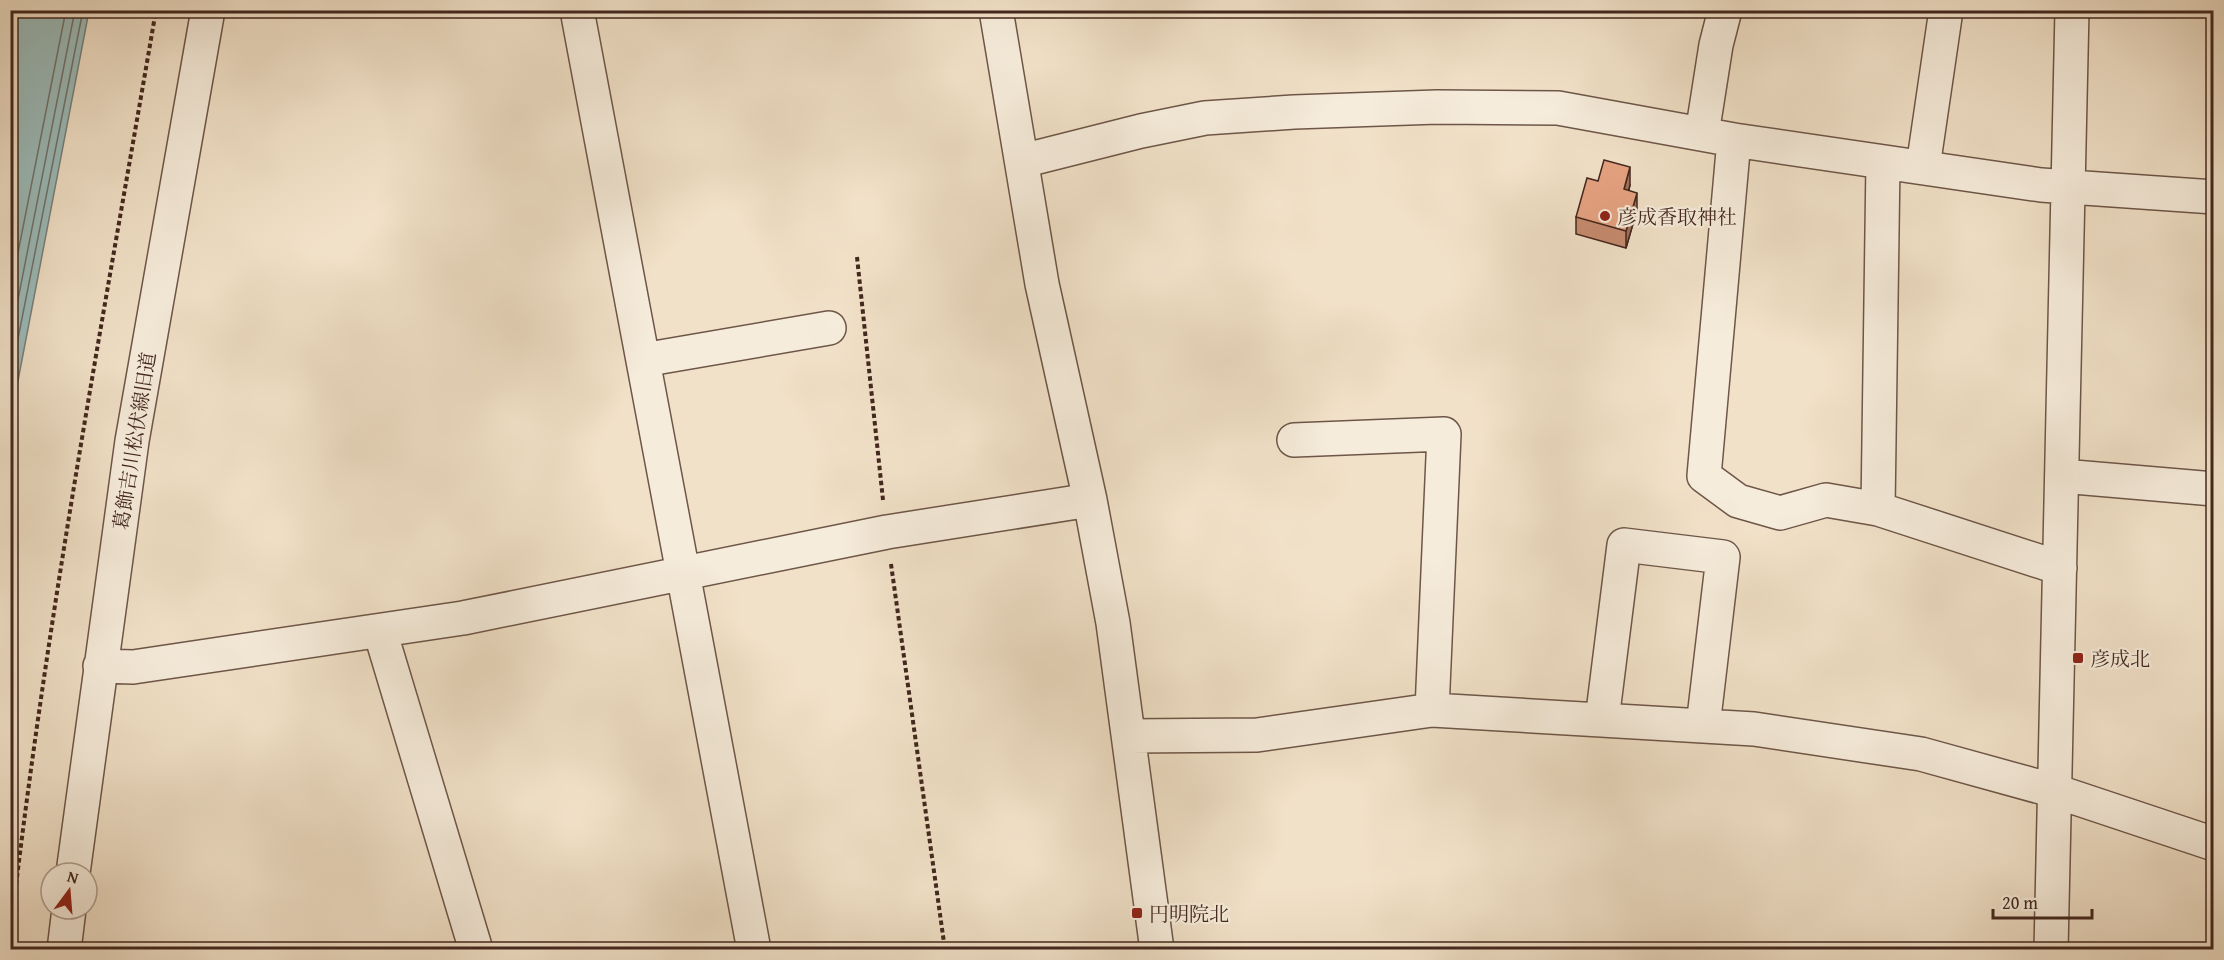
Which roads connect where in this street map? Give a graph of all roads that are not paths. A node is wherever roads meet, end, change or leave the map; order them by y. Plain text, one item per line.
1 (208, 10) edge
2 (577, 10) edge
3 (996, 10) edge
4 (1725, 10) edge
5 (1946, 10) edge
6 (2072, 10) edge
7 (1701, 134) junction
8 (1734, 140) junction
9 (1022, 161) junction
10 (1883, 162) junction
11 (1923, 167) junction
12 (2068, 185) junction
13 (2214, 197) edge
14 (829, 328) dead end
15 (644, 360) junction
16 (1294, 440) dead end
17 (2062, 476) junction
18 (2214, 489) edge
19 (1090, 500) junction
20 (1878, 509) junction
21 (2060, 568) junction
22 (683, 573) junction
23 (380, 631) junction
24 (100, 666) junction
25 (1432, 710) junction
26 (1602, 720) junction
27 (1703, 726) junction
28 (1129, 736) junction
29 (2055, 791) junction
30 (2214, 844) edge
31 (75, 861) edge
32 (68, 921) edge
33 (64, 950) edge
34 (476, 950) edge
35 (754, 950) edge
36 (1157, 950) edge
37 (2051, 950) edge

1 - 24 street, 葛飾吉川松伏線旧道
2 - 15 street
3 - 9 street
4 - 7 street
5 - 11 street
6 - 12 street
7 - 8 street
7 - 9 street
8 - 10 street
8 - 20 street
9 - 19 street
10 - 11 street
10 - 20 street
11 - 12 street
12 - 13 street
12 - 17 street
14 - 15 street
15 - 22 street
16 - 25 street
17 - 18 street
17 - 21 street
19 - 22 street
19 - 28 street
20 - 21 street
21 - 29 street
22 - 23 street
22 - 35 street
23 - 24 street
23 - 34 street
24 - 31 street, 葛飾吉川松伏線旧道
25 - 26 street
25 - 28 street
26 - 27 street
26 - 27 street
27 - 29 street
28 - 36 street
29 - 30 street
29 - 37 street
32 - 33 street

